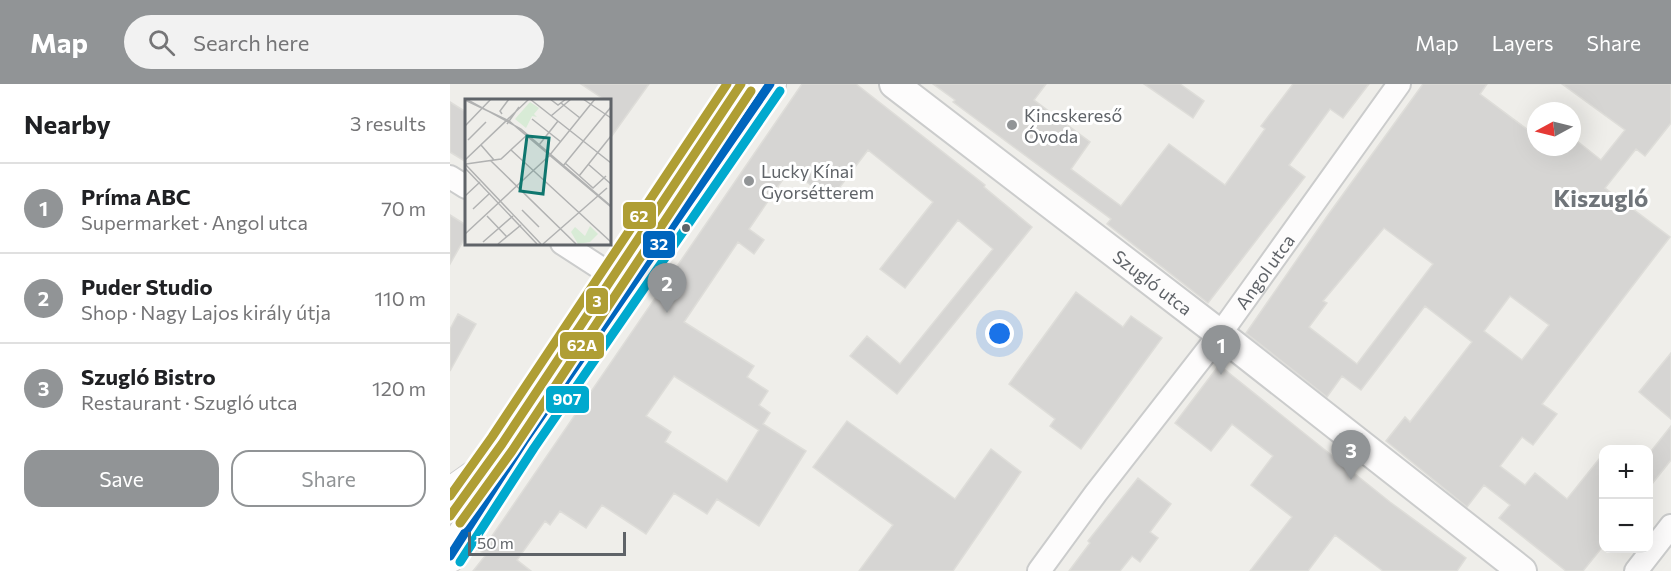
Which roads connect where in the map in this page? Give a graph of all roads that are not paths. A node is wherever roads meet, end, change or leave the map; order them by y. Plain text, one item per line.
1 (770, 84) edge
2 (894, 84) edge
3 (1399, 84) edge
4 (450, 177) edge
5 (465, 186) edge
6 (564, 244) edge
7 (630, 287) junction
8 (1220, 334) junction
9 (524, 441) junction
10 (450, 494) edge
11 (1671, 525) edge
12 (450, 556) edge
13 (1039, 571) edge
14 (1522, 571) edge
15 (1636, 571) edge

1 - 7 main road
2 - 8 street, Szugló utca
3 - 8 street, Angol utca
4 - 5 street
6 - 7 street
7 - 9 main road
8 - 13 street, Angol utca
8 - 14 street, Szugló utca
9 - 10 main road
9 - 12 main road
11 - 15 street

